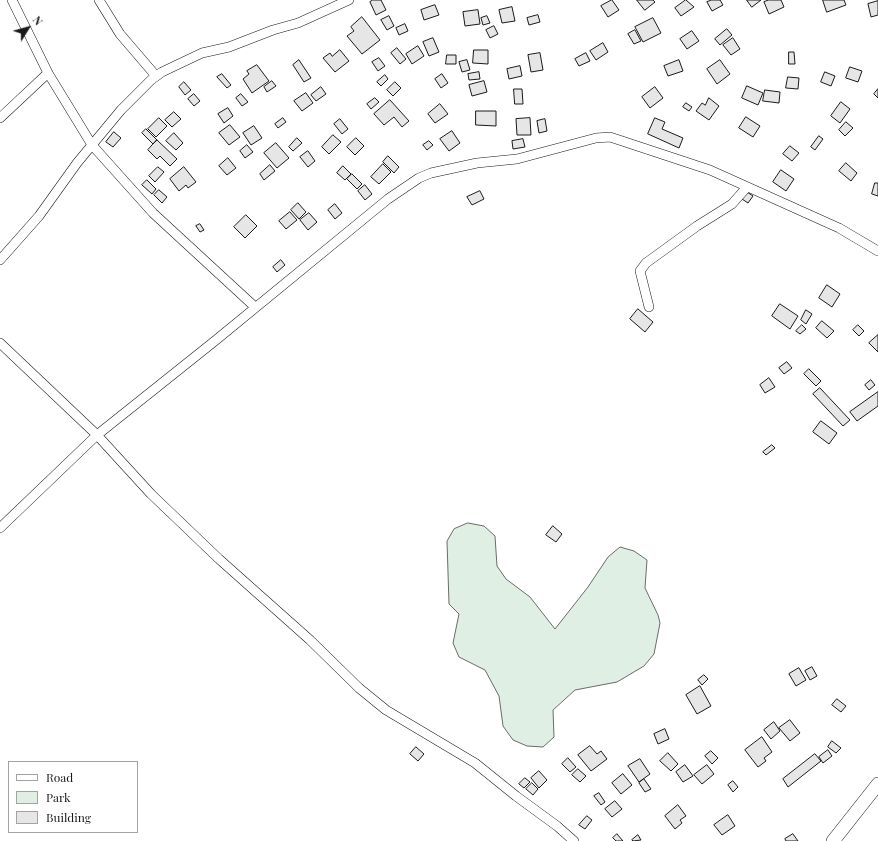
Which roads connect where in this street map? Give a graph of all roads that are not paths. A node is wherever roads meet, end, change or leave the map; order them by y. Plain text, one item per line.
1 (12, 0) edge
2 (99, 0) edge
3 (349, 0) edge
4 (48, 73) junction
5 (156, 76) junction
6 (0, 118) edge
7 (92, 145) junction
8 (747, 188) junction
9 (878, 250) edge
10 (0, 260) edge
11 (255, 307) junction
12 (649, 307) dead end
13 (0, 343) edge
14 (97, 434) junction
15 (0, 528) edge
16 (878, 784) edge
17 (574, 841) edge
18 (833, 841) edge

1 - 4 street
2 - 5 street
3 - 5 street
4 - 6 street
4 - 7 street
5 - 7 street
7 - 10 street
7 - 11 street
8 - 9 street
8 - 11 street
8 - 12 street
11 - 14 street
13 - 14 street
14 - 15 street
14 - 17 street
16 - 18 street

